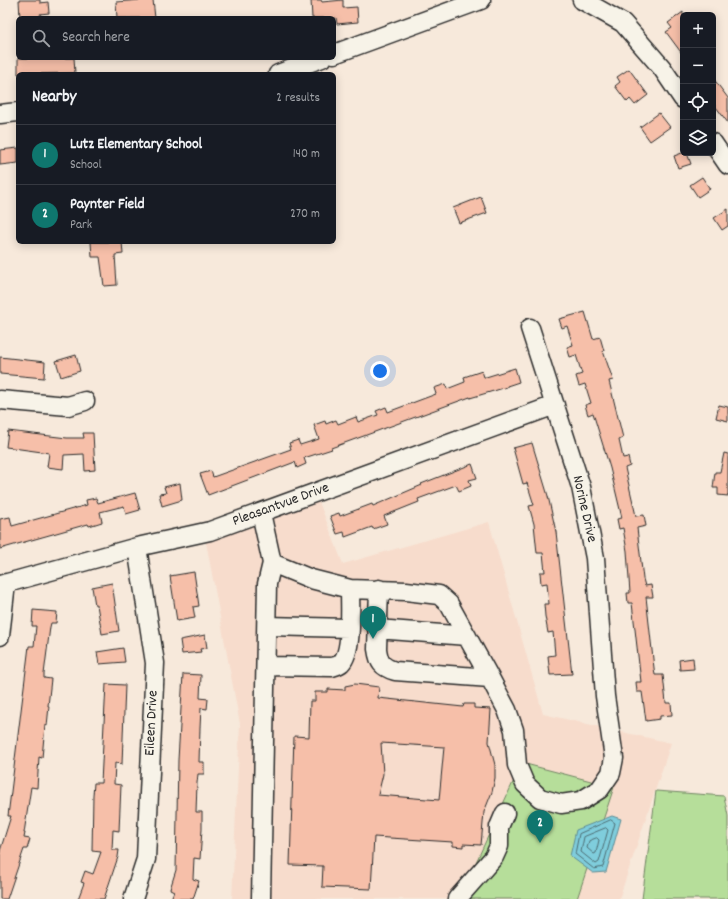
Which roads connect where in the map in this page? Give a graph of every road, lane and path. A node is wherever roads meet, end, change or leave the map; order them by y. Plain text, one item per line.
1 (482, 0) edge
2 (582, 0) edge
3 (336, 53) edge
4 (316, 60) edge
5 (284, 72) edge
6 (680, 95) edge
7 (16, 112) edge
8 (0, 114) edge
9 (716, 147) edge
10 (728, 165) edge
11 (530, 328) dead end
12 (0, 400) edge
13 (85, 402) dead end
14 (555, 405) junction
15 (261, 513) junction
16 (137, 547) junction
17 (272, 563) junction
18 (3, 584) edge
19 (350, 589) junction
20 (378, 589) junction
21 (267, 626) junction
22 (349, 628) junction
23 (377, 629) junction
24 (0, 636) edge
25 (467, 636) junction
26 (266, 666) junction
27 (490, 678) junction
28 (505, 813) dead end
29 (133, 899) edge
30 (261, 899) edge
31 (457, 899) edge

1 - 3 street
2 - 6 street
4 - 5 street
7 - 8 street
9 - 10 street
11 - 14 street, Norine Drive
12 - 13 street
14 - 15 street, Pleasantvue Drive
14 - 27 street, Norine Drive
15 - 16 street, Pleasantvue Drive
15 - 17 street
16 - 18 street, Pleasantvue Drive
16 - 29 street, Eileen Drive
17 - 19 street, Norine Drive
17 - 21 street
18 - 24 street
19 - 20 street, Norine Drive
19 - 22 street
20 - 23 street
20 - 25 street, Norine Drive
21 - 22 street
21 - 26 street
22 - 26 street
23 - 25 street
23 - 27 street
25 - 27 street, Norine Drive
26 - 30 street
28 - 31 street

